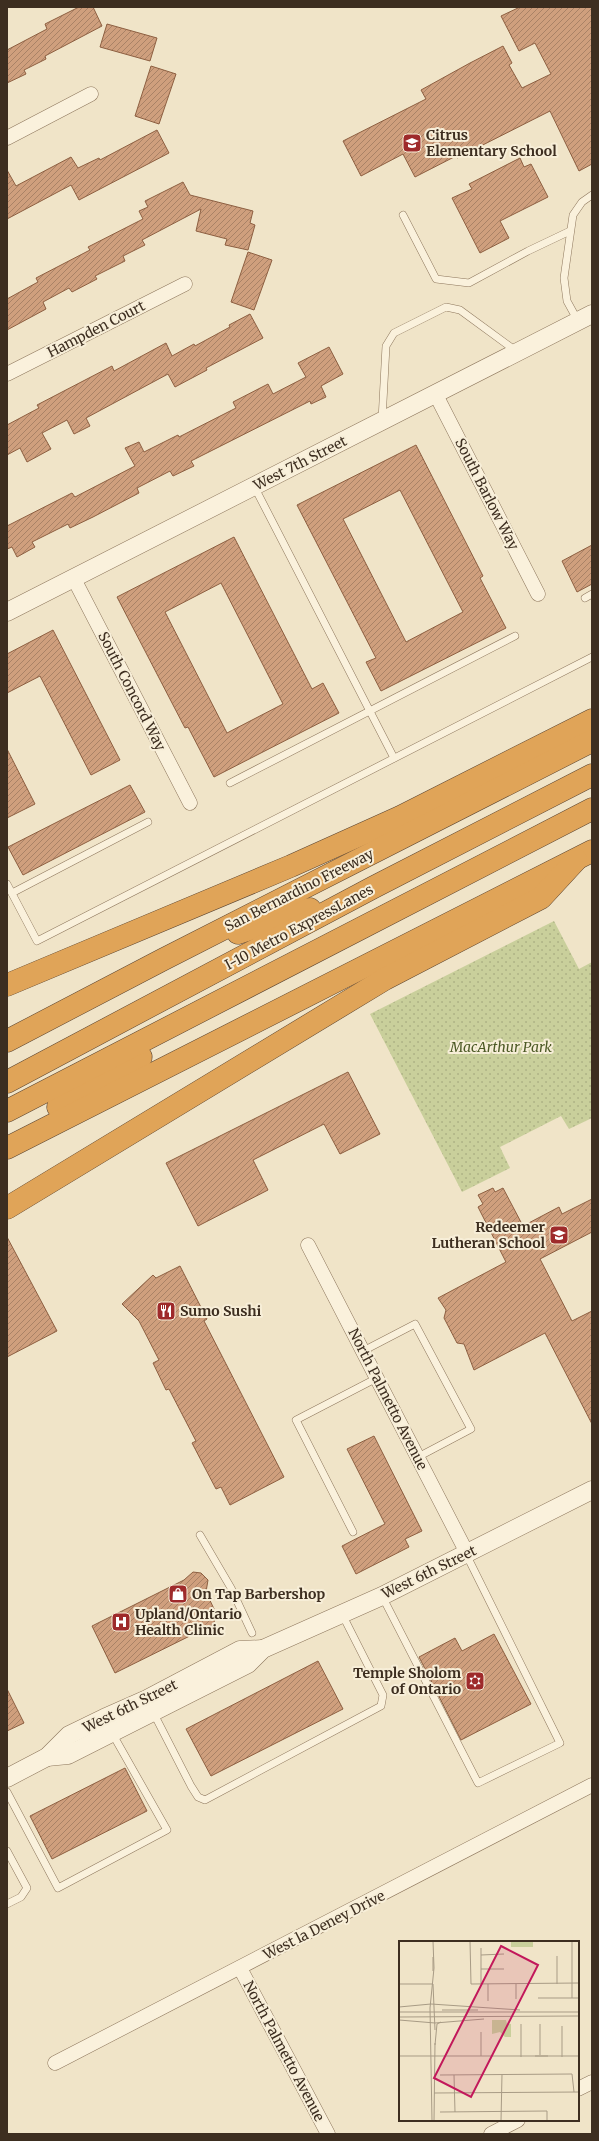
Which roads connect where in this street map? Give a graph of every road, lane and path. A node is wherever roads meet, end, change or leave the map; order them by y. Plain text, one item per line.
1 (91, 94) dead end
2 (7, 138) edge
3 (592, 195) edge
4 (403, 215) dead end
5 (570, 231) junction
6 (185, 284) dead end
7 (585, 318) edge
8 (518, 353) junction
9 (7, 374) edge
10 (436, 395) junction
11 (382, 422) junction
12 (254, 486) junction
13 (74, 578) junction
14 (538, 594) dead end
15 (7, 612) edge
16 (515, 636) dead end
17 (592, 657) edge
18 (370, 712) junction
19 (592, 720) edge
20 (592, 741) edge
21 (394, 758) junction
22 (592, 775) edge
23 (230, 783) dead end
24 (190, 804) dead end
25 (592, 809) edge
26 (148, 822) dead end
27 (584, 855) edge
28 (7, 884) edge
29 (374, 887) junction
30 (12, 893) junction
31 (316, 952) junction
32 (164, 959) junction
33 (7, 985) edge
34 (7, 1041) edge
35 (7, 1082) edge
36 (7, 1111) edge
37 (7, 1138) edge
38 (7, 1148) edge
39 (7, 1208) edge
40 (308, 1245) dead end
41 (363, 1351) junction
42 (377, 1378) junction
43 (418, 1457) junction
44 (592, 1490) edge
45 (353, 1532) dead end
46 (200, 1535) dead end
47 (467, 1554) junction
48 (382, 1596) junction
49 (342, 1614) junction
50 (252, 1633) dead end
51 (263, 1649) junction
52 (152, 1712) junction
53 (112, 1733) junction
54 (47, 1757) junction
55 (7, 1778) edge
56 (592, 1786) edge
57 (7, 1792) edge
58 (7, 1851) edge
59 (7, 1904) edge
60 (240, 1968) junction
61 (55, 2063) dead end
62 (592, 2082) edge
63 (579, 2088) edge
64 (516, 2121) edge
65 (328, 2134) edge
66 (491, 2134) edge

1 - 2 street
3 - 5 lane
4 - 5 lane
5 - 7 lane
6 - 9 street, Hampden Court
7 - 8 street, West 7th Street
8 - 10 street, West 7th Street
8 - 11 lane
10 - 11 street, West 7th Street
10 - 14 street, South Barlow Way
11 - 12 street, West 7th Street
12 - 13 street, West 7th Street
12 - 18 lane
13 - 15 street, West 7th Street
13 - 24 street, South Concord Way
16 - 18 lane
17 - 21 lane
18 - 21 lane
18 - 23 lane
19 - 33 highway
20 - 32 highway, San Bernardino Freeway
21 - 30 lane
22 - 29 highway, I-10 Metro ExpressLanes
25 - 31 highway, I-10 Metro ExpressLanes
26 - 30 lane
27 - 38 highway
27 - 39 highway
28 - 30 lane
29 - 32 highway
29 - 35 highway, I-10 Metro ExpressLanes
31 - 36 highway, I-10 Metro ExpressLanes
31 - 37 highway
32 - 34 highway, San Bernardino Freeway
40 - 41 street, North Palmetto Avenue
41 - 42 street, North Palmetto Avenue
41 - 43 lane
42 - 43 street, North Palmetto Avenue
42 - 45 lane
43 - 47 street, North Palmetto Avenue
44 - 47 street, West 6th Street
46 - 50 lane
47 - 48 street, West 6th Street
47 - 48 lane
48 - 49 street, West 6th Street
49 - 51 street, West 6th Street
49 - 52 lane
51 - 52 street, West 6th Street
51 - 54 street, West 6th Street
52 - 53 street, West 6th Street
53 - 54 street, West 6th Street
53 - 57 lane
54 - 55 street, West 6th Street
56 - 60 street, West la Deney Drive
58 - 59 lane
60 - 61 street, West la Deney Drive
60 - 65 street, North Palmetto Avenue
62 - 63 street
64 - 66 street

